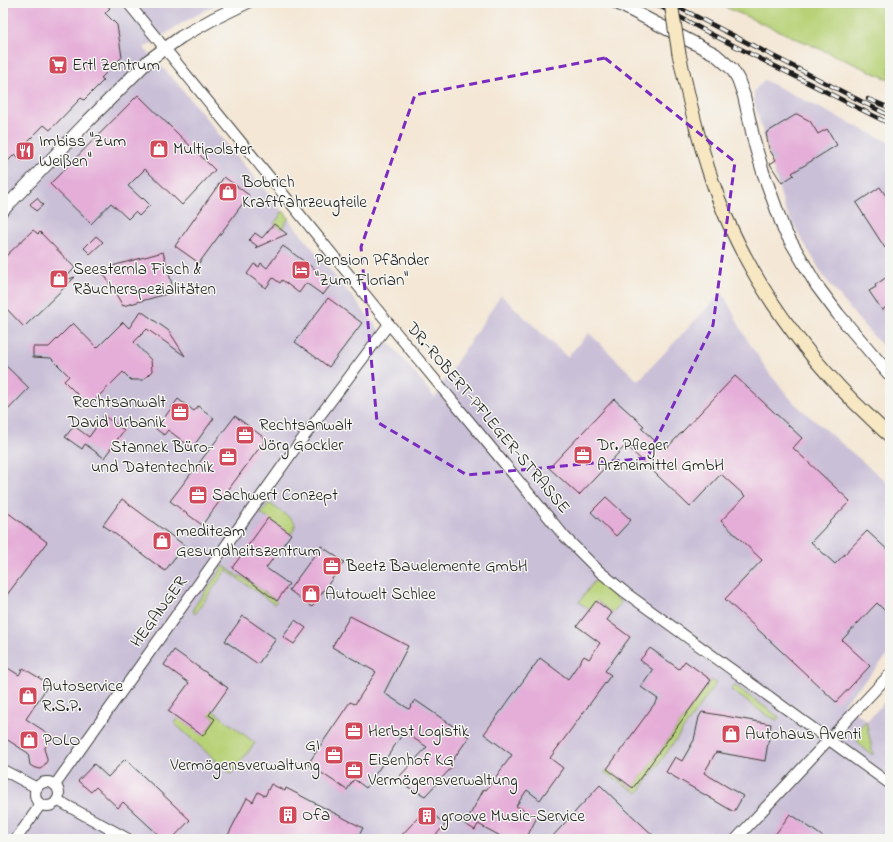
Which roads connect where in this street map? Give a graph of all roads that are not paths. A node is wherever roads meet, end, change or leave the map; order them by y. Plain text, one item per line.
1 (128, 3) edge
2 (246, 3) edge
3 (617, 3) edge
4 (671, 3) edge
5 (166, 48) junction
6 (3, 210) edge
7 (389, 324) junction
8 (890, 375) edge
9 (890, 436) edge
10 (890, 674) edge
11 (828, 739) junction
12 (3, 770) edge
13 (890, 784) edge
14 (55, 785) junction
15 (37, 788) junction
16 (57, 800) junction
17 (41, 804) junction
18 (16, 839) edge
19 (128, 839) edge
20 (736, 839) edge

1 - 5 street, DR.-ROBERT-PFLEGER-STRASSE
2 - 5 street
3 - 8 street
4 - 9 main road, bridge
5 - 6 street
5 - 7 street, DR.-ROBERT-PFLEGER-STRASSE
7 - 11 street, DR.-ROBERT-PFLEGER-STRASSE
7 - 14 street, HEGANGER
10 - 11 street
11 - 13 street, DR.-ROBERT-PFLEGER-STRASSE
11 - 20 street
12 - 15 street
14 - 15 street
14 - 16 street
15 - 17 street
16 - 17 street
16 - 19 street
17 - 18 street

